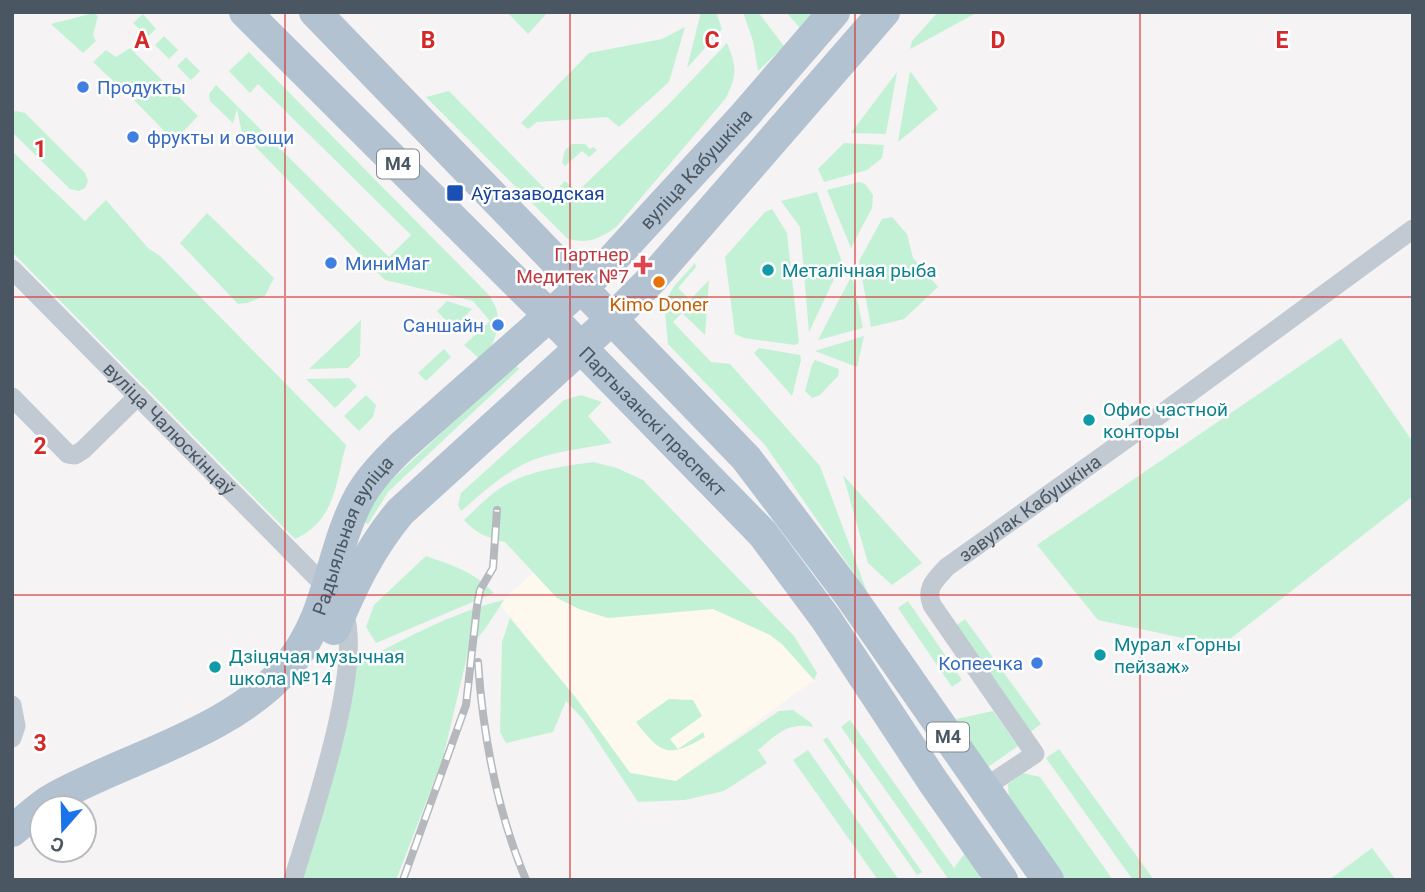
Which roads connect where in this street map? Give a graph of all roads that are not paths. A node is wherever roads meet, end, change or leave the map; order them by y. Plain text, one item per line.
1 (245, 12) edge
2 (315, 12) edge
3 (834, 12) edge
4 (884, 12) edge
5 (1413, 229) edge
6 (12, 269) edge
7 (582, 288) junction
8 (550, 316) junction
9 (612, 319) junction
10 (581, 348) junction
11 (138, 396) junction
12 (12, 397) edge
13 (335, 598) junction
14 (12, 705) edge
15 (12, 738) edge
16 (932, 780) junction
17 (984, 788) junction
18 (98, 798) edge
19 (12, 831) edge
20 (28, 841) edge
21 (12, 854) edge
22 (293, 880) edge
23 (1002, 880) edge
24 (1048, 880) edge

1 - 8 main road, Партызанскі праспект / М4
2 - 7 main road, Партызанскі праспект / М4
3 - 7 main road, вуліца Кабушкіна
4 - 9 main road, вуліца Кабушкіна
5 - 17 street, завулак Кабушкіна
6 - 11 street, вуліца Чалюскінцаў
7 - 8 main road, вуліца Кабушкіна
7 - 9 main road, Партызанскі праспект / М4
8 - 10 main road, Партызанскі праспект / М4
8 - 13 main road, Радыяльная вуліца
9 - 10 main road, Радыяльная вуліца
9 - 17 main road, Партызанскі праспект / М4
10 - 13 main road, Радыяльная вуліца
10 - 16 main road, Партызанскі праспект / М4
11 - 12 street
11 - 13 street, вуліца Чалюскінцаў
13 - 18 main road, Радыяльная вуліца
13 - 19 main road, Радыяльная вуліца
13 - 22 street
14 - 15 street
16 - 17 main road
16 - 23 main road, Партызанскі праспект / М4
17 - 24 main road, Партызанскі праспект / М4
20 - 21 main road

